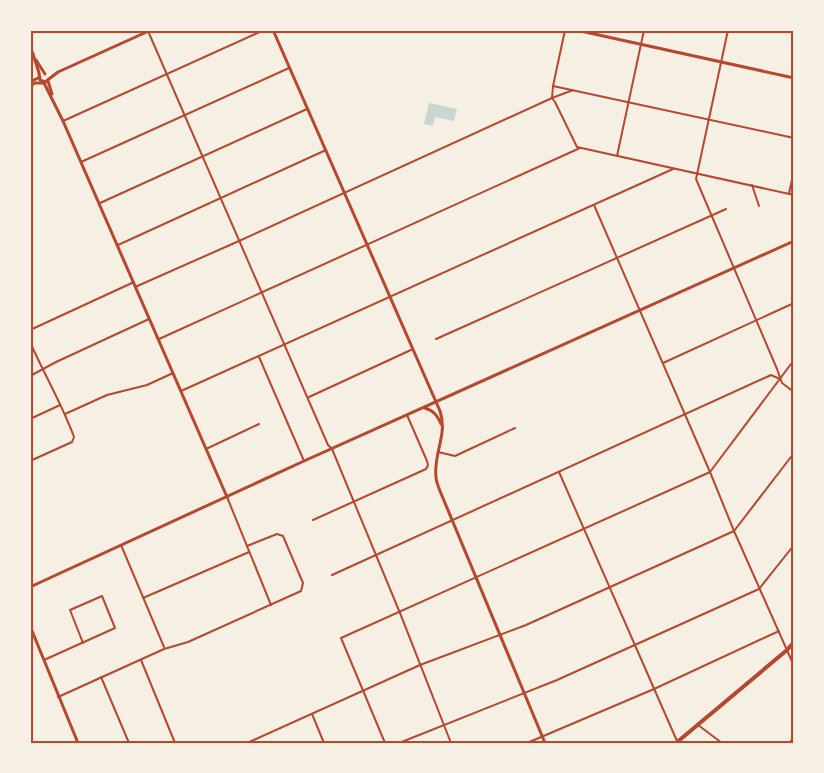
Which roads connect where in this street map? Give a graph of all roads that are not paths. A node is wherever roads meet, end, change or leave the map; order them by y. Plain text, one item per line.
1 (264, 30) edge
2 (273, 30) edge
3 (565, 30) edge
4 (576, 30) edge
5 (644, 30) edge
6 (728, 30) edge
7 (149, 31) edge
8 (598, 32) edge
9 (641, 45) junction
10 (30, 47) edge
11 (33, 54) junction
12 (721, 62) junction
13 (290, 68) junction
14 (58, 72) junction
15 (45, 74) junction
16 (167, 74) junction
17 (40, 77) junction
18 (794, 78) edge
19 (46, 81) junction
20 (30, 84) edge
21 (553, 86) junction
22 (573, 90) junction
23 (552, 98) junction
24 (629, 102) junction
25 (307, 108) junction
26 (184, 115) junction
27 (708, 120) junction
28 (63, 121) junction
29 (794, 138) edge
30 (580, 148) junction
31 (326, 150) junction
32 (202, 156) junction
33 (617, 156) junction
34 (81, 162) junction
35 (673, 169) junction
36 (794, 171) edge
37 (697, 174) junction
38 (752, 185) junction
39 (345, 192) junction
40 (789, 193) junction
41 (794, 195) edge
42 (220, 199) junction
43 (99, 203) junction
44 (594, 206) junction
45 (759, 206) dead end
46 (726, 209) dead end
47 (711, 215) junction
48 (239, 241) junction
49 (794, 241) edge
50 (367, 244) junction
51 (117, 245) junction
52 (616, 258) junction
53 (734, 268) junction
54 (134, 285) junction
55 (262, 293) junction
56 (390, 297) junction
57 (794, 303) edge
58 (640, 311) junction
59 (149, 319) junction
60 (756, 320) junction
61 (30, 330) edge
62 (158, 339) junction
63 (436, 339) dead end
64 (30, 342) edge
65 (285, 345) junction
66 (413, 349) junction
67 (258, 357) junction
68 (794, 360) edge
69 (662, 363) junction
70 (42, 370) junction
71 (173, 373) junction
72 (30, 376) edge
73 (780, 379) junction
74 (181, 391) junction
75 (794, 392) edge
76 (308, 397) junction
77 (436, 402) junction
78 (60, 405) junction
79 (423, 408) junction
80 (65, 414) junction
81 (407, 415) junction
82 (685, 415) junction
83 (30, 420) edge
84 (259, 424) dead end
85 (443, 428) junction
86 (515, 428) dead end
87 (206, 449) junction
88 (332, 449) junction
89 (438, 452) junction
90 (794, 453) edge
91 (30, 461) edge
92 (304, 461) junction
93 (559, 472) junction
94 (710, 472) junction
95 (227, 497) junction
96 (354, 502) junction
97 (313, 520) dead end
98 (452, 520) junction
99 (584, 529) junction
100 (734, 531) junction
101 (121, 545) junction
102 (794, 545) edge
103 (247, 546) junction
104 (249, 552) junction
105 (375, 555) junction
106 (332, 575) dead end
107 (476, 578) junction
108 (30, 587) edge
109 (609, 587) junction
110 (759, 589) junction
111 (143, 598) junction
112 (271, 604) junction
113 (400, 613) junction
114 (30, 626) edge
115 (779, 631) junction
116 (500, 634) junction
117 (794, 642) edge
118 (83, 643) junction
119 (635, 645) junction
120 (164, 648) junction
121 (787, 650) junction
122 (44, 660) junction
123 (141, 660) junction
124 (420, 665) junction
125 (794, 666) edge
126 (101, 678) junction
127 (654, 689) junction
128 (363, 691) junction
129 (524, 693) junction
130 (58, 697) junction
131 (312, 714) junction
132 (444, 725) junction
133 (698, 725) junction
134 (542, 737) junction
135 (794, 738) edge
136 (676, 742) edge
137 (78, 743) edge
138 (129, 743) edge
139 (175, 743) edge
140 (248, 743) edge
141 (324, 743) edge
142 (385, 743) edge
143 (399, 743) edge
144 (451, 743) edge
145 (527, 743) edge
146 (544, 743) edge
147 (722, 743) edge
148 (791, 743) edge

1 - 16 street
2 - 13 street
3 - 21 street
4 - 8 street
5 - 9 street
6 - 12 street
7 - 14 street
7 - 16 street
8 - 9 street
9 - 12 street
9 - 24 street
10 - 11 street
11 - 15 street
11 - 17 street
12 - 18 street
12 - 27 street
13 - 25 street
13 - 26 street
14 - 15 street
14 - 19 street
15 - 17 street
15 - 19 street
16 - 26 street
16 - 28 street
17 - 19 street
17 - 20 street
19 - 20 street
19 - 28 street
21 - 22 street
21 - 23 street
22 - 23 street
22 - 24 street
23 - 30 street
23 - 39 street
24 - 27 street
24 - 33 street
25 - 31 street
25 - 32 street
26 - 32 street
26 - 34 street
27 - 29 street
27 - 37 street
28 - 34 street
30 - 33 street
30 - 50 street
31 - 39 street
31 - 42 street
32 - 42 street
32 - 43 street
33 - 35 street
34 - 43 street
35 - 37 street
35 - 44 street
36 - 40 street
37 - 38 street
37 - 47 street
38 - 40 street
38 - 45 street
39 - 48 street
39 - 50 street
40 - 41 street
42 - 48 street
42 - 51 street
43 - 51 street
44 - 52 street
44 - 56 street
46 - 47 street
47 - 52 street
47 - 53 street
48 - 54 street
48 - 55 street
49 - 53 street
50 - 55 street
50 - 56 street
51 - 54 street
52 - 58 street
52 - 63 street
53 - 58 street
53 - 60 street
54 - 59 street
54 - 61 street
55 - 62 street
55 - 65 street
56 - 65 street
56 - 66 street
57 - 60 street
58 - 69 street
58 - 77 street
59 - 62 street
59 - 70 street
60 - 69 street
60 - 73 street
62 - 71 street
64 - 70 street
65 - 67 street
65 - 76 street
66 - 76 street
66 - 77 street
67 - 74 street
67 - 92 street
68 - 73 street
69 - 82 street
70 - 72 street
70 - 78 street
71 - 74 street
71 - 80 street
73 - 75 street
73 - 82 street
73 - 94 street
74 - 87 street
76 - 88 street
77 - 79 street
77 - 85 street
78 - 80 street
78 - 83 street
79 - 81 street
79 - 85 street
80 - 91 street
81 - 88 street
81 - 96 street
82 - 93 street
82 - 94 street
84 - 87 street
85 - 89 street
86 - 89 street
87 - 95 street
88 - 92 street
88 - 96 street
89 - 98 street
90 - 100 street
92 - 95 street
93 - 98 street
93 - 99 street
94 - 99 street
94 - 100 street
95 - 101 street
95 - 103 street
96 - 97 street
96 - 105 street
98 - 105 street
98 - 107 street
99 - 107 street
99 - 109 street
100 - 109 street
100 - 110 street
101 - 108 street
101 - 111 street
102 - 110 street
103 - 104 street
103 - 112 street
104 - 111 street
104 - 112 street
105 - 106 street
105 - 113 street
107 - 113 street
107 - 116 street
109 - 116 street
109 - 119 street
110 - 115 street
110 - 119 street
111 - 120 street
112 - 120 street
113 - 124 street
113 - 128 street
114 - 122 street
115 - 121 street
115 - 127 street
116 - 124 street
116 - 129 street
117 - 121 main road
118 - 118 street
118 - 122 street
119 - 127 street
119 - 129 street
120 - 123 street
121 - 125 street
121 - 133 main road
122 - 130 street
123 - 126 street
123 - 139 street
124 - 128 street
124 - 132 street
126 - 130 street
126 - 138 street
127 - 134 street
127 - 136 street
128 - 131 street
128 - 142 street
129 - 132 street
129 - 134 street
130 - 137 street
131 - 140 street
131 - 141 street
132 - 143 street
132 - 144 street
133 - 136 main road
133 - 147 street
134 - 145 street
134 - 146 street
135 - 148 main road

